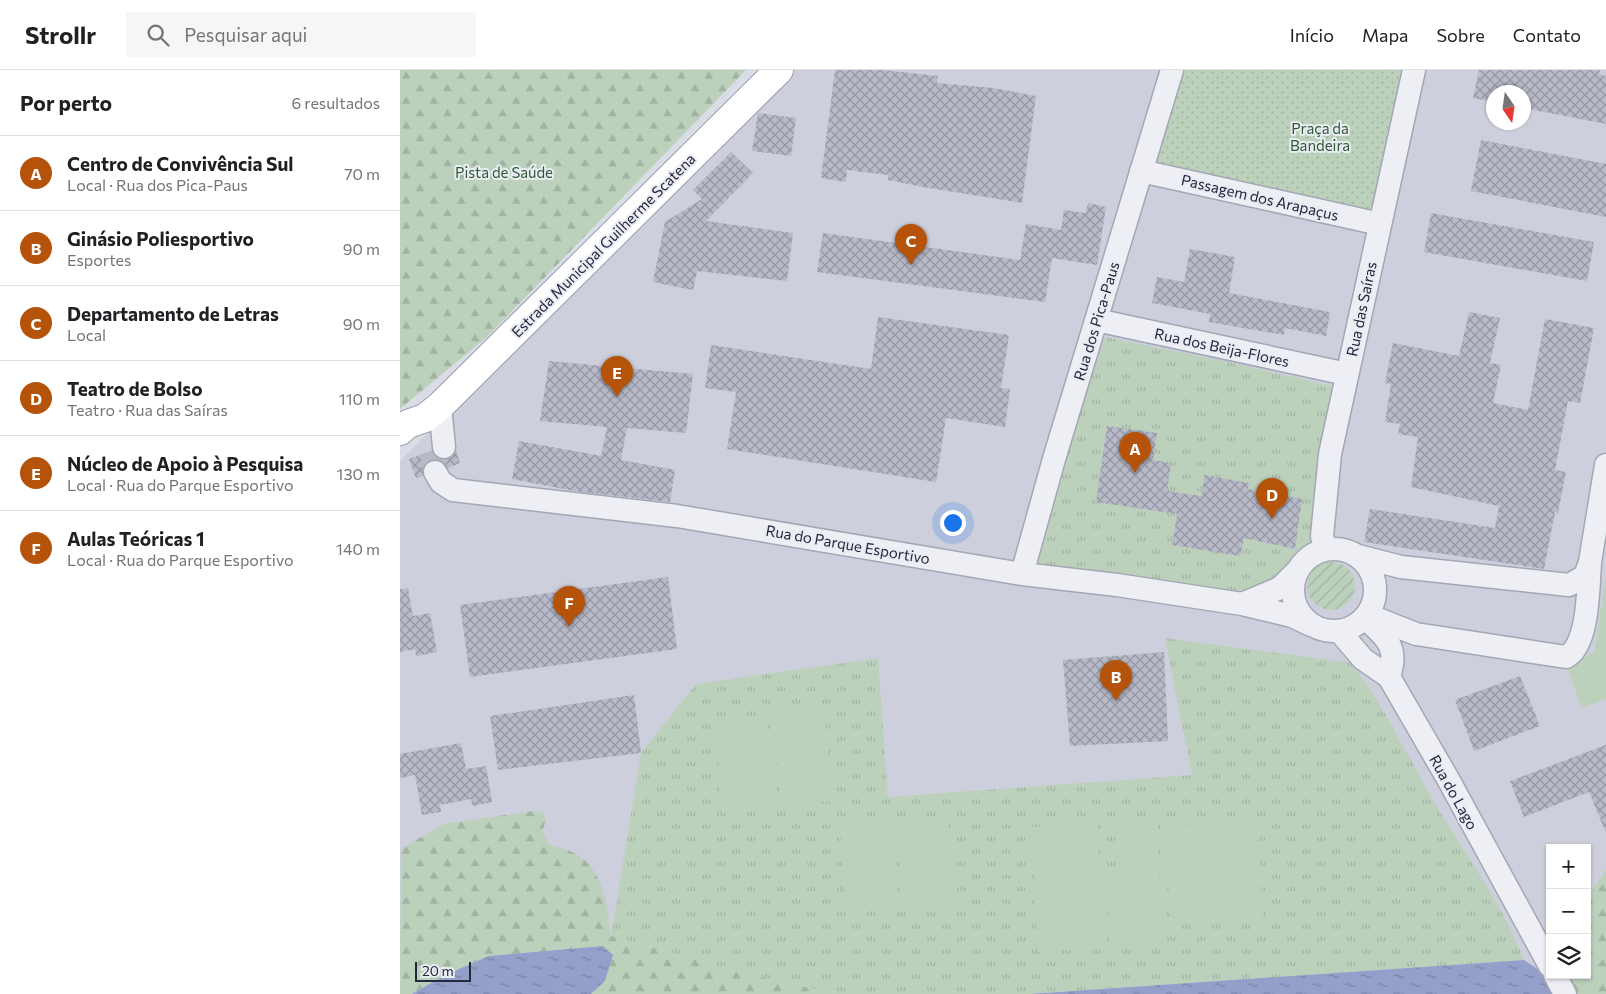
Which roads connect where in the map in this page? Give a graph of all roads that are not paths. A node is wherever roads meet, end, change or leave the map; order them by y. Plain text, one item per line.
1 (779, 70) edge
2 (1172, 70) edge
3 (1414, 70) edge
4 (1141, 170) junction
5 (1380, 224) junction
6 (1096, 320) junction
7 (1347, 374) junction
8 (433, 412) junction
9 (400, 431) edge
10 (400, 451) edge
11 (1606, 465) edge
12 (1326, 550) junction
13 (1358, 556) junction
14 (1590, 562) junction
15 (1297, 571) junction
16 (1022, 574) junction
17 (1242, 604) junction
18 (1367, 616) junction
19 (1311, 625) junction
20 (1340, 632) junction
21 (1388, 678) junction
22 (1546, 959) edge
23 (1557, 979) edge
24 (1565, 994) edge

1 - 8 main road, Estrada Municipal Guilherme Scatena
2 - 4 street, Rua dos Pica-Paus
3 - 5 street, Rua das Saíras
4 - 5 street, Passagem dos Arapaçus
4 - 6 street, Rua dos Pica-Paus
5 - 7 street, Rua das Saíras
6 - 7 street, Rua dos Beija-Flores
6 - 16 street, Rua dos Pica-Paus
7 - 12 street, Rua das Saíras
8 - 9 main road, Estrada Municipal Guilherme Scatena
8 - 10 main road, Estrada Municipal Guilherme Scatena
8 - 16 street, Rua do Parque Esportivo
11 - 14 street
12 - 13 street
12 - 15 street
13 - 14 street
13 - 18 street
14 - 18 street
15 - 17 street
15 - 19 street
16 - 17 street, Rua do Parque Esportivo
17 - 19 street, Rua do Parque Esportivo
18 - 20 street
18 - 21 street
19 - 20 street
20 - 21 street, Rua do Lago
21 - 22 street, Rua do Lago
23 - 24 street

